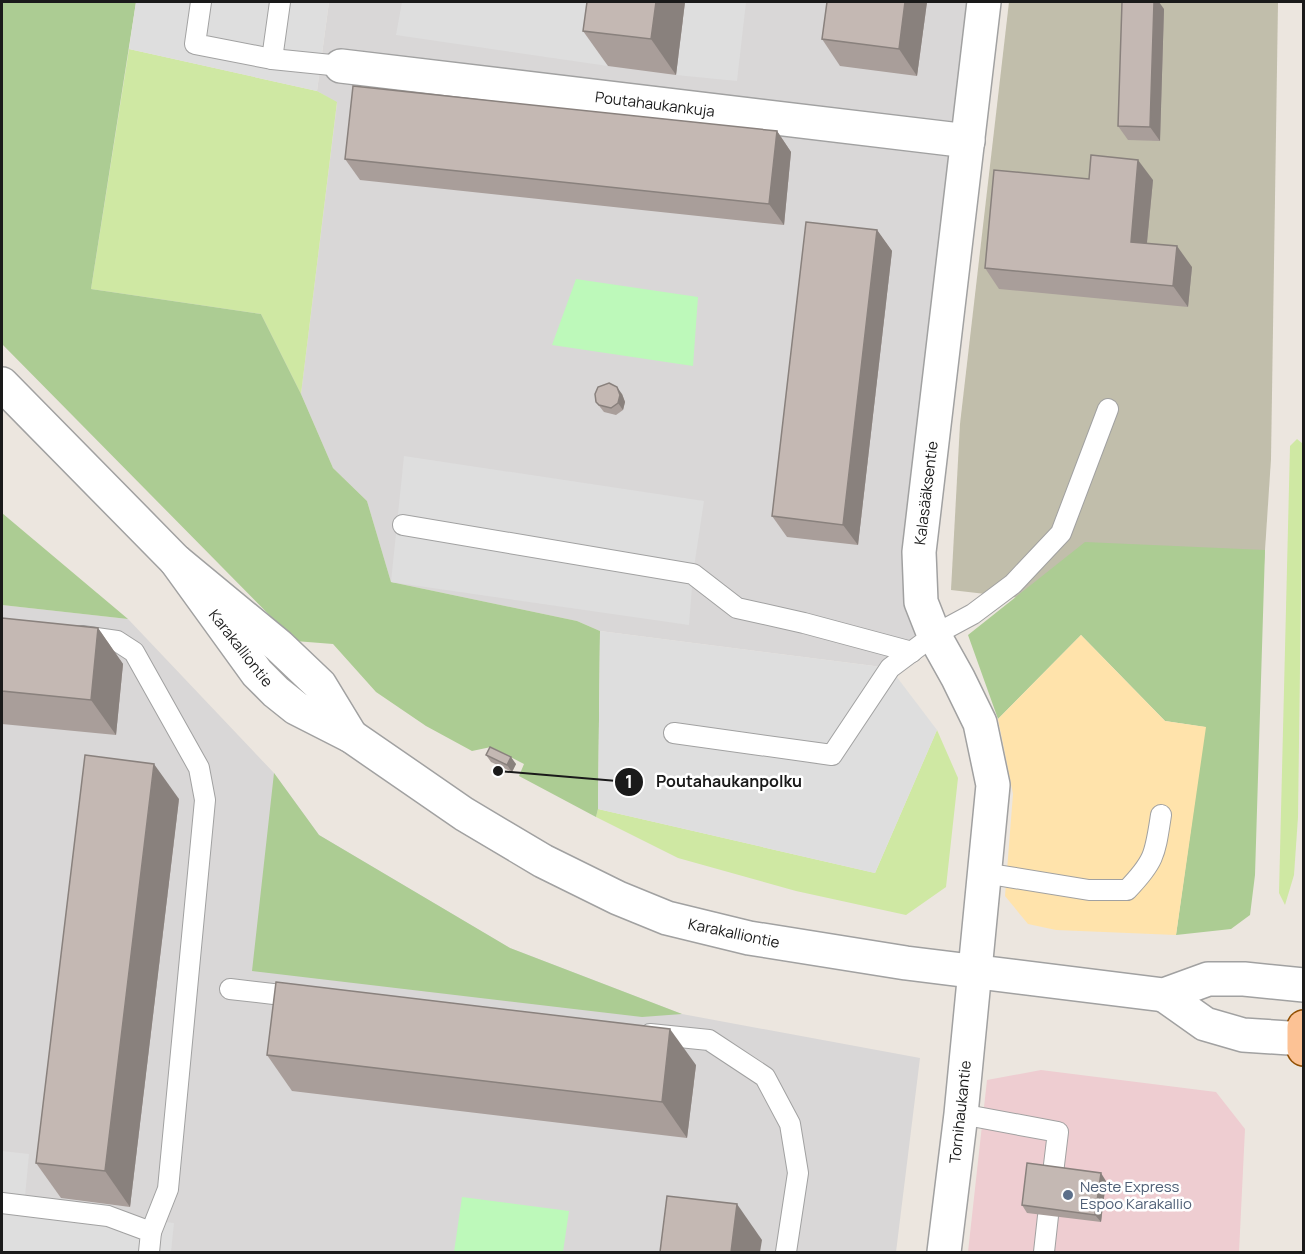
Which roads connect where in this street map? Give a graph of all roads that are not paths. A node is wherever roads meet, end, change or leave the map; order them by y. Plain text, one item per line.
1 (201, 2) edge
2 (280, 2) edge
3 (984, 2) edge
4 (272, 59) junction
5 (341, 66) joint
6 (968, 141) junction
7 (2, 384) edge
8 (1108, 409) dead end
9 (403, 525) dead end
10 (58, 633) edge
11 (923, 644) junction
12 (674, 733) dead end
13 (1161, 815) dead end
14 (984, 873) junction
15 (974, 971) junction
16 (1304, 985) edge
17 (230, 989) dead end
18 (1164, 995) junction
19 (316, 999) edge
20 (1304, 1027) edge
21 (626, 1031) edge
22 (1303, 1039) edge
23 (1304, 1049) edge
24 (961, 1114) junction
25 (1053, 1173) edge
26 (2, 1203) edge
27 (1048, 1216) edge
28 (151, 1232) junction
29 (149, 1252) edge
30 (786, 1252) edge
31 (944, 1252) edge
32 (1044, 1252) edge

1 - 4 lane
2 - 4 lane
3 - 6 street, Kalasääksentie
4 - 5 lane
5 - 6 street, Poutahaukankuja
6 - 11 street, Kalasääksentie
7 - 15 street, Karakalliontie
8 - 11 lane
9 - 11 lane
10 - 28 lane
11 - 12 lane
11 - 14 street, Kalasääksentie
13 - 14 lane
14 - 15 street, Kalasääksentie
15 - 18 street, Karakalliontie
15 - 24 street, Tornihaukantie
16 - 18 street, Karakalliontie
17 - 19 lane
18 - 22 street, Karakalliontie
20 - 22 main road
21 - 30 lane
22 - 23 main road
24 - 25 lane
24 - 31 street, Tornihaukantie
26 - 28 lane
27 - 32 lane
28 - 29 lane

